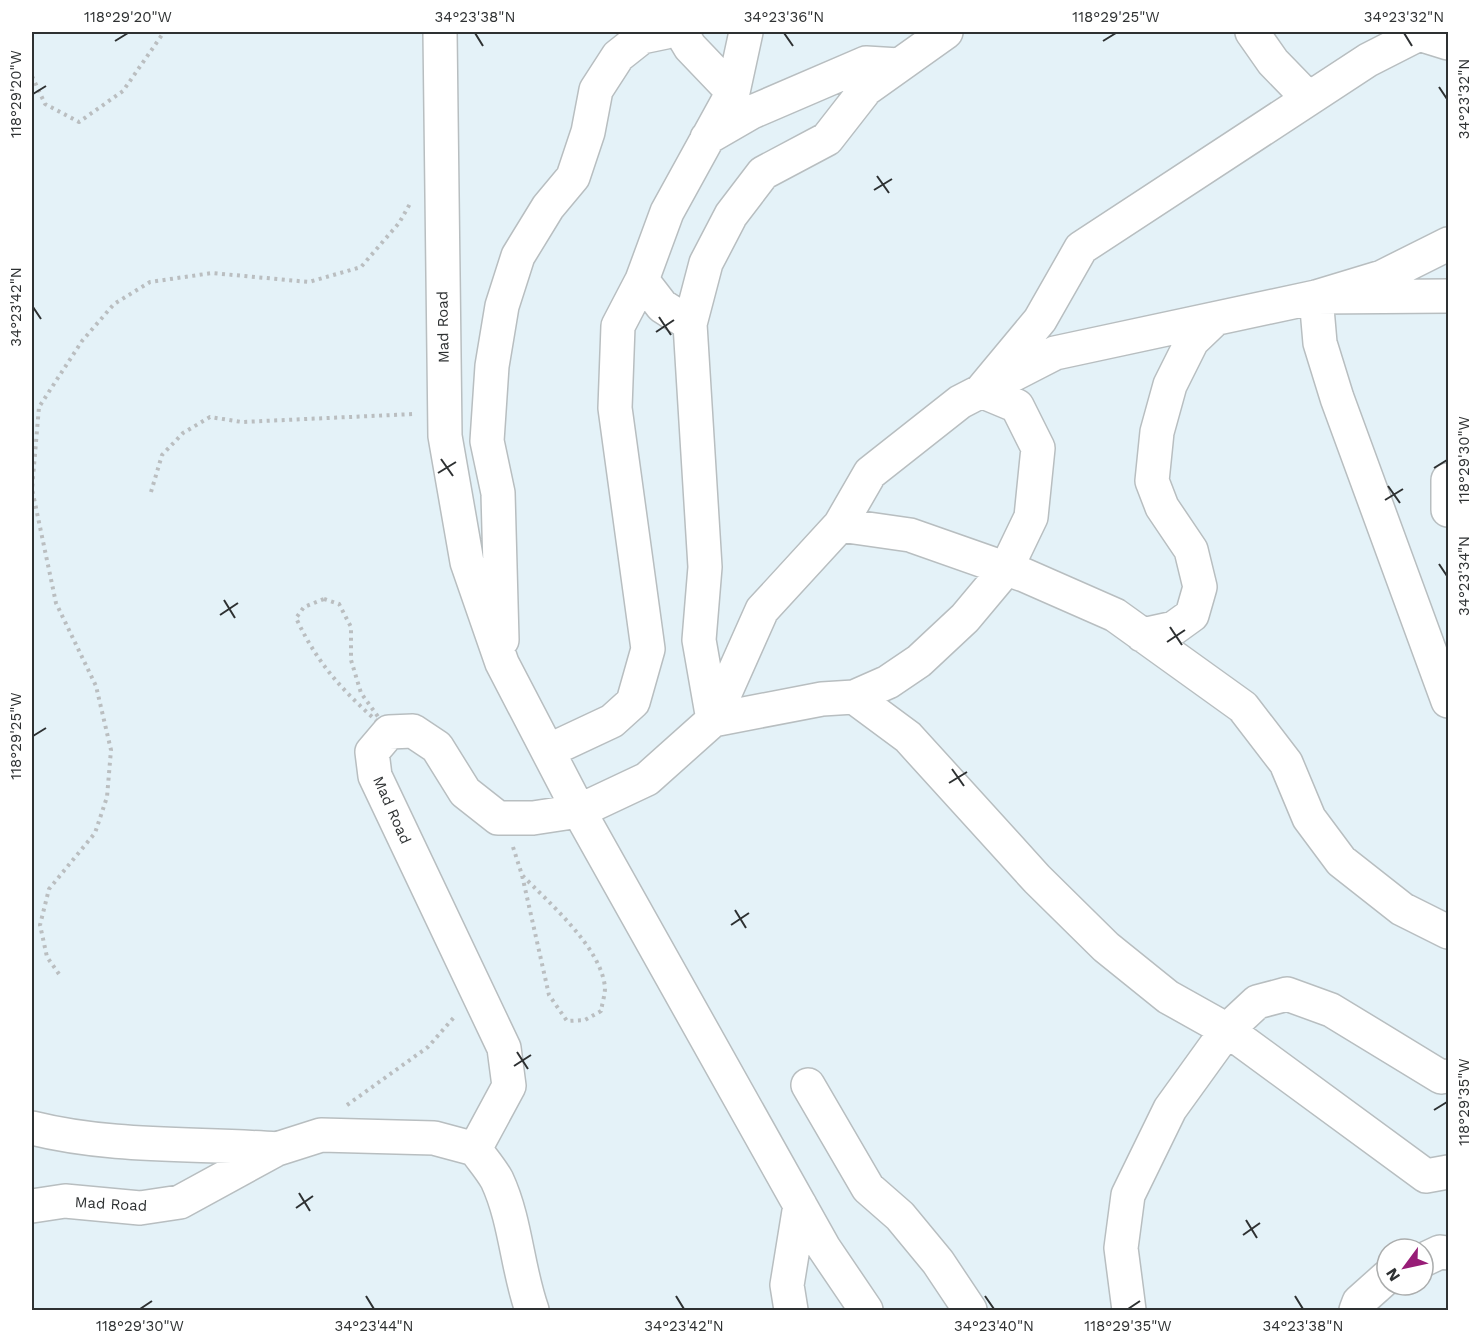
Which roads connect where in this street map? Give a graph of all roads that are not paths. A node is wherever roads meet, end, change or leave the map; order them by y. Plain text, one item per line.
1 (440, 32) edge
2 (666, 32) edge
3 (681, 32) edge
4 (746, 32) edge
5 (946, 32) edge
6 (1252, 32) edge
7 (1428, 36) edge
8 (899, 65) junction
9 (733, 92) junction
10 (1308, 98) junction
11 (707, 138) junction
12 (1449, 244) edge
13 (642, 280) junction
14 (1449, 296) edge
15 (1316, 297) junction
16 (1215, 319) junction
17 (690, 324) junction
18 (981, 391) junction
19 (1449, 480) edge
20 (1449, 510) edge
21 (840, 525) junction
22 (1006, 569) junction
23 (1143, 635) junction
24 (502, 663) junction
25 (854, 697) junction
26 (1449, 701) edge
27 (713, 720) junction
28 (548, 751) junction
29 (579, 811) junction
30 (1449, 932) edge
31 (1227, 1030) junction
32 (1449, 1076) edge
33 (808, 1085) dead end
34 (32, 1128) edge
35 (277, 1149) junction
36 (475, 1149) junction
37 (1449, 1172) edge
38 (800, 1205) junction
39 (32, 1206) edge
40 (1375, 1288) edge
41 (523, 1301) edge
42 (791, 1311) edge
43 (866, 1311) edge
44 (969, 1311) edge
45 (1129, 1311) edge
46 (1356, 1311) edge

1 - 24 street, Mad Road
2 - 24 street
3 - 9 street
4 - 9 street
5 - 8 street
6 - 10 street
7 - 10 street
8 - 11 street
8 - 17 street
9 - 11 street
10 - 18 street
11 - 13 street
12 - 15 street
13 - 17 street
13 - 28 street
14 - 15 street
15 - 16 street
15 - 26 street
16 - 18 street
16 - 23 street
17 - 27 street
18 - 21 street
18 - 22 street
19 - 20 street
21 - 22 street
21 - 27 street
22 - 23 street
22 - 25 street
23 - 30 street
24 - 28 street, Mad Road
25 - 27 street
25 - 31 street
27 - 29 street
28 - 29 street, Mad Road
29 - 36 street, Mad Road
29 - 38 street, Mad Road
31 - 32 street
31 - 37 street
31 - 45 street
33 - 44 street
34 - 35 street
35 - 36 street, Mad Road
35 - 39 street, Mad Road
36 - 41 street
38 - 42 street
38 - 43 street, Mad Road
40 - 46 street

